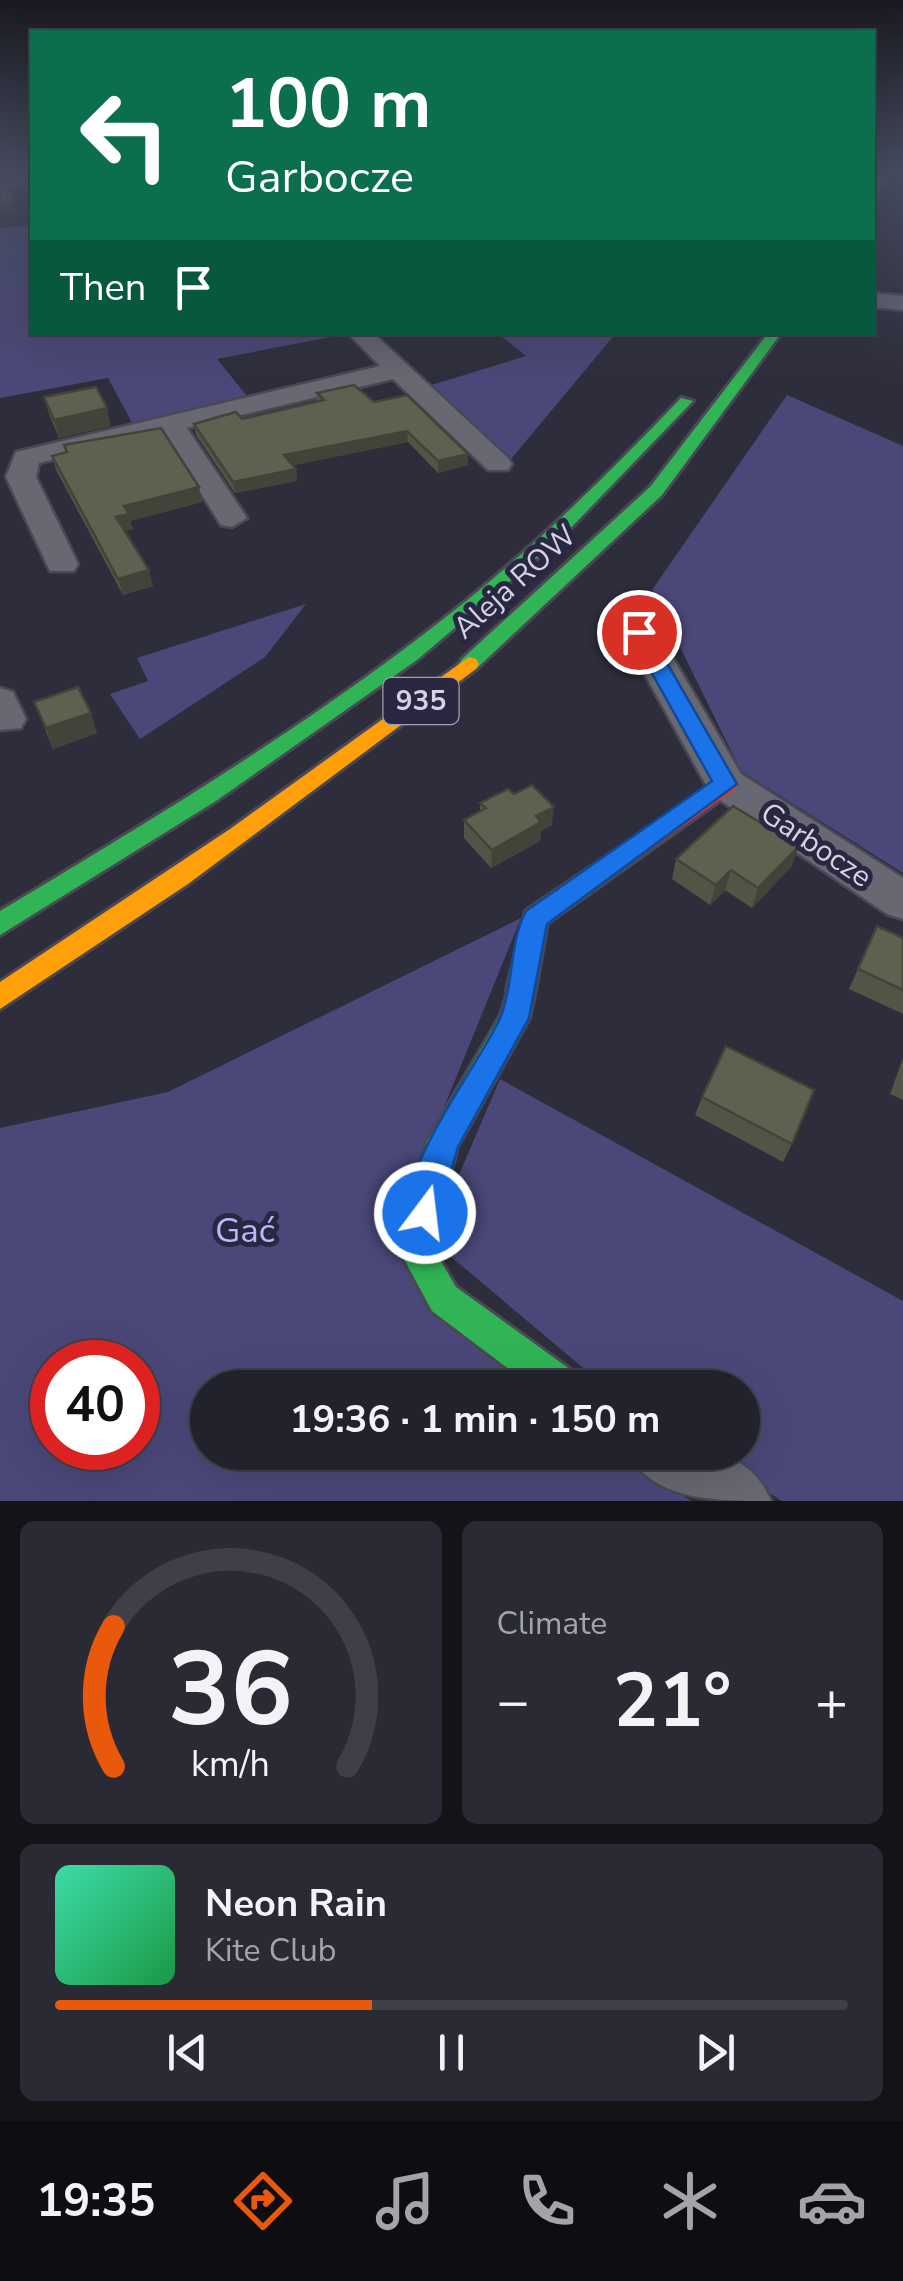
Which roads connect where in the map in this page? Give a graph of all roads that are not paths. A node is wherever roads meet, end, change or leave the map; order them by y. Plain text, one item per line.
1 (875, 300) edge
2 (903, 304) edge
3 (361, 335) edge
4 (774, 335) edge
5 (396, 370) junction
6 (696, 390) dead end
7 (170, 423) junction
8 (498, 464) dead end
9 (13, 465) edge
10 (232, 518) dead end
11 (62, 564) dead end
12 (639, 632) dead end
13 (726, 784) junction
14 (903, 901) edge
15 (0, 924) edge
16 (0, 997) edge
17 (541, 1370) edge
18 (689, 1470) edge
19 (736, 1501) edge

1 - 2 street
3 - 5 street
4 - 16 main road, Aleja ROW / 935
5 - 7 street
5 - 8 street
6 - 15 main road, Aleja ROW / 935
7 - 9 street
7 - 10 street
9 - 11 street
12 - 13 street, Garbocze
13 - 14 street, Garbocze
13 - 17 main road
18 - 19 street

